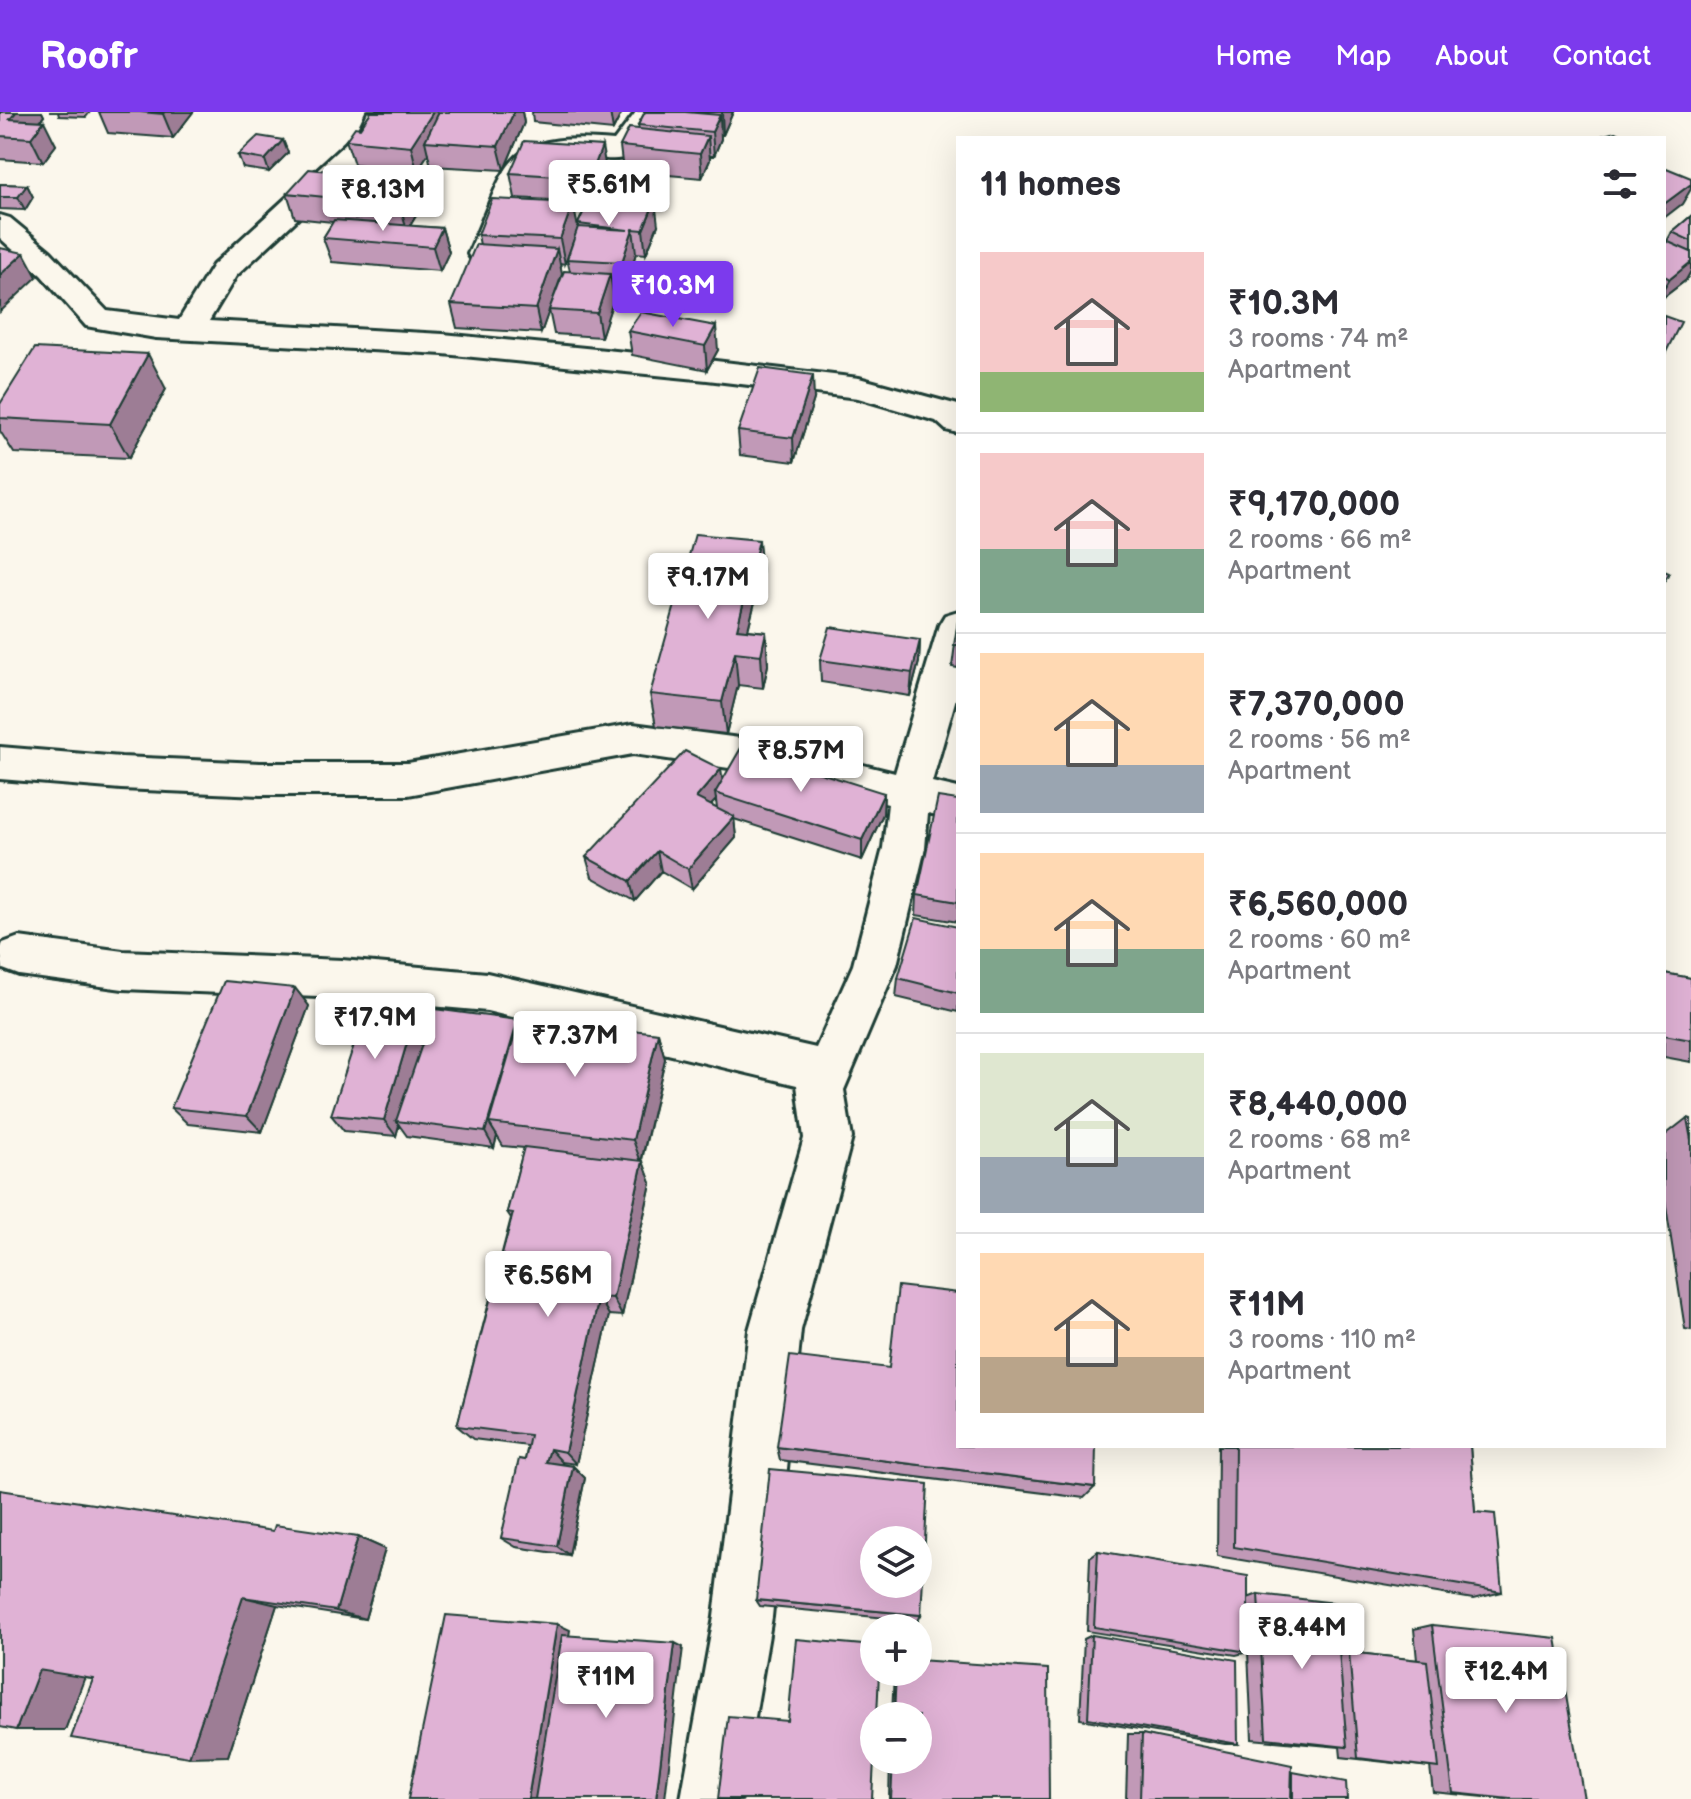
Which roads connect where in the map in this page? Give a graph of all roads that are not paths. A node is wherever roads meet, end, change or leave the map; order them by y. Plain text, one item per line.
1 (382, 112) edge
2 (650, 112) edge
3 (0, 224) edge
4 (471, 280) edge
5 (189, 329) junction
6 (956, 420) edge
7 (956, 632) edge
8 (0, 763) edge
9 (909, 793) junction
10 (956, 804) edge
11 (19, 956) dead end
12 (821, 1090) junction
13 (711, 1799) edge

1 - 5 street
2 - 4 street
3 - 5 street
5 - 6 street
7 - 9 street
8 - 9 street
9 - 10 street
9 - 12 street
11 - 12 street
12 - 13 street

